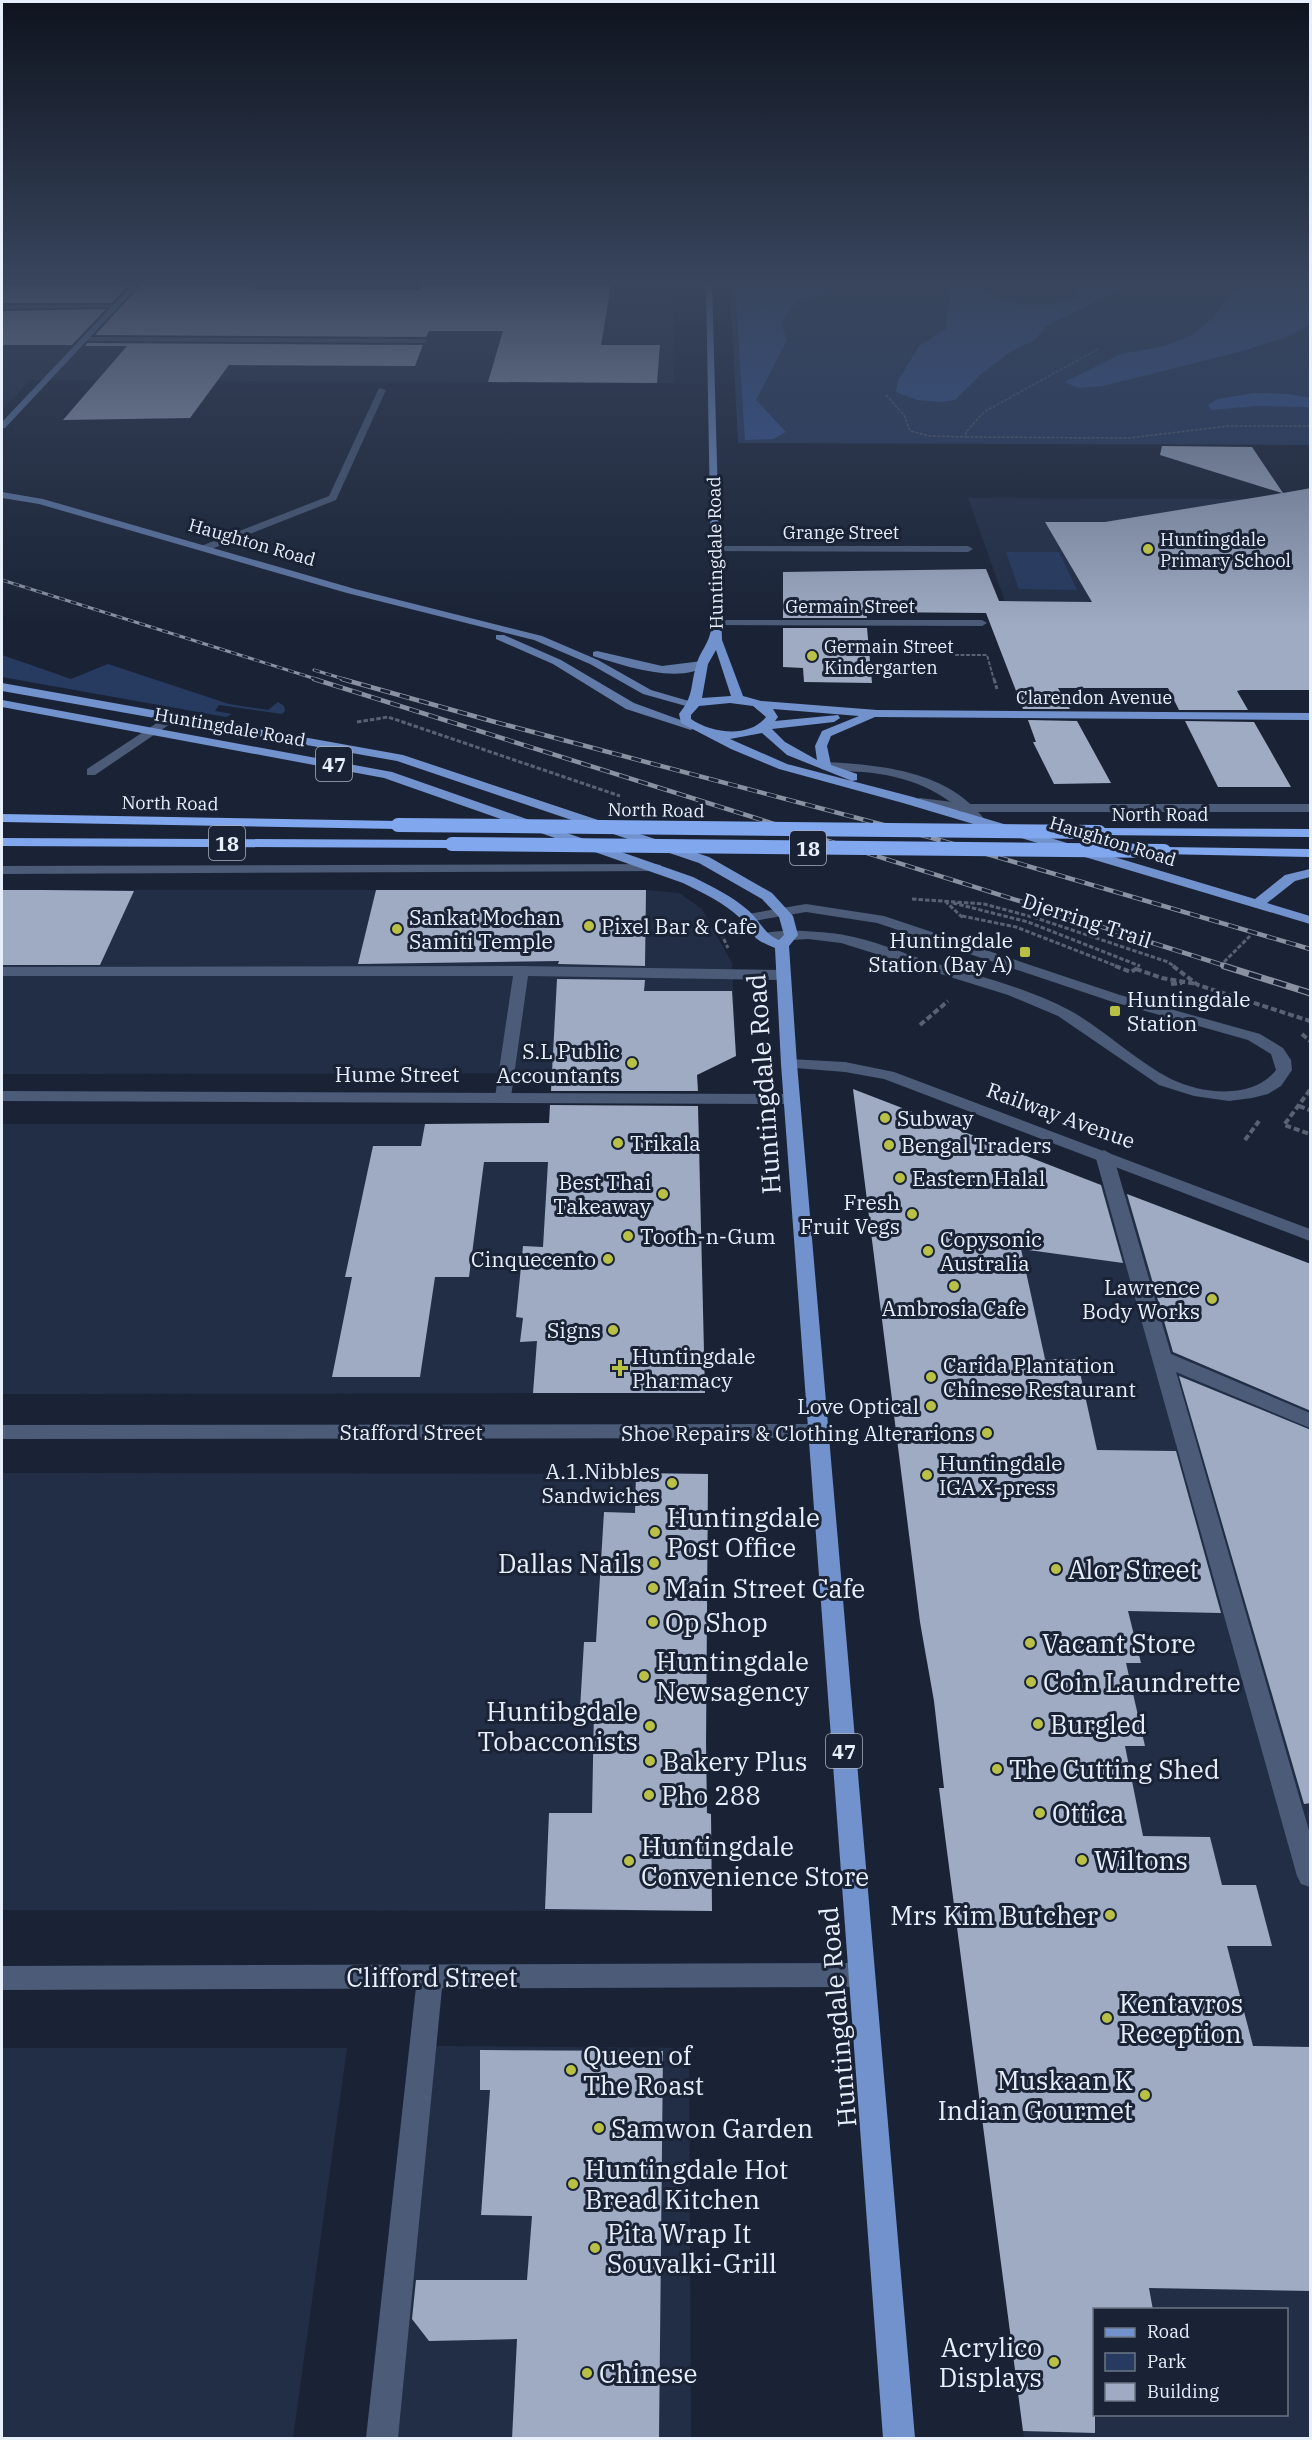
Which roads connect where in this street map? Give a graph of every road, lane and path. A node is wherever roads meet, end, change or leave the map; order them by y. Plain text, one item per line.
1 (30, 399) edge
2 (378, 399) edge
3 (711, 399) edge
4 (889, 399) edge
5 (1008, 399) edge
6 (1311, 426) edge
7 (4, 428) edge
8 (966, 437) junction
9 (2, 484) edge
10 (2, 495) edge
11 (40, 501) junction
12 (205, 548) junction
13 (714, 548) junction
14 (968, 549) dead end
15 (453, 618) junction
16 (717, 623) junction
17 (982, 623) dead end
18 (716, 640) junction
19 (549, 641) junction
20 (955, 655) dead end
21 (702, 664) junction
22 (2, 687) edge
23 (738, 699) junction
24 (1000, 699) dead end
25 (2, 703) edge
26 (694, 704) junction
27 (759, 704) junction
28 (877, 714) junction
29 (1311, 716) edge
30 (172, 717) junction
31 (691, 726) junction
32 (765, 726) junction
33 (153, 730) junction
34 (711, 733) junction
35 (825, 766) junction
36 (91, 772) dead end
37 (904, 799) junction
38 (969, 808) junction
39 (1311, 808) edge
40 (2, 818) edge
41 (979, 821) junction
42 (1311, 833) edge
43 (2, 842) edge
44 (1311, 852) edge
45 (656, 868) junction
46 (2, 870) edge
47 (1311, 873) edge
48 (903, 899) dead end
49 (945, 901) junction
50 (1257, 904) junction
51 (782, 910) junction
52 (961, 915) dead end
53 (748, 918) junction
54 (1311, 920) edge
55 (1250, 936) dead end
56 (787, 940) junction
57 (1224, 962) dead end
58 (1136, 969) junction
59 (520, 971) junction
60 (2, 972) edge
61 (783, 975) junction
62 (1198, 984) junction
63 (1311, 1021) edge
64 (789, 1064) junction
65 (1311, 1090) edge
66 (2, 1096) edge
67 (503, 1097) junction
68 (792, 1099) junction
69 (1299, 1106) junction
70 (1311, 1110) edge
71 (1311, 1134) edge
72 (1104, 1155) junction
73 (1311, 1235) edge
74 (1162, 1358) junction
75 (1311, 1421) edge
76 (820, 1431) junction
77 (2, 1432) edge
78 (1311, 1876) edge
79 (862, 1975) junction
80 (2, 1978) edge
81 (430, 1978) junction
82 (382, 2439) edge
83 (899, 2439) edge

1 - 7 street
2 - 12 street
3 - 13 main road, Huntingdale Road
4 - 8 path
5 - 8 path
6 - 8 path
9 - 11 street, Haughton Road
10 - 11 street, Haughton Road
11 - 12 street, Haughton Road
12 - 15 street, Haughton Road
13 - 14 street, Grange Street
13 - 16 main road, Huntingdale Road
15 - 19 street, Haughton Road
15 - 31 street, Haughton Road
16 - 17 street, Germain Street
16 - 18 main road, Huntingdale Road
18 - 21 main road, Huntingdale Road
18 - 23 main road, Huntingdale Road
19 - 21 street
19 - 26 street, Haughton Road
20 - 24 path
21 - 26 main road, Huntingdale Road
22 - 30 main road, Huntingdale Road / 47
23 - 26 main road, Clarendon Avenue
23 - 27 main road, Clarendon Avenue
25 - 33 main road, Huntingdale Road / 47
26 - 31 main road, Huntingdale Road
27 - 28 main road, Clarendon Avenue
27 - 32 main road
28 - 29 main road, Clarendon Avenue
28 - 32 main road, Clarendon Avenue
28 - 35 main road
30 - 33 street
30 - 51 main road, Huntingdale Road / 47
31 - 34 main road
32 - 34 main road, Clarendon Avenue
32 - 35 main road, Haughton Road
33 - 36 street
33 - 45 main road, Huntingdale Road / 47
34 - 37 main road, Haughton Road
35 - 37 main road, Haughton Road
35 - 38 street
37 - 38 street, North Road
37 - 41 main road, Haughton Road
38 - 39 street, North Road
38 - 41 street
40 - 42 highway, North Road / 18, bridge
41 - 50 main road, Haughton Road
43 - 44 highway, North Road / 18, bridge
45 - 46 street
45 - 53 main road, Huntingdale Road / 47
47 - 50 main road
48 - 49 path, Djerring Trail
49 - 58 path
49 - 62 path, Djerring Trail
50 - 54 main road, Haughton Road
51 - 53 street
51 - 56 main road, Huntingdale Road / 47
51 - 56 street
52 - 58 path
53 - 56 main road, Huntingdale Road / 47
55 - 57 path
56 - 61 main road, Huntingdale Road / 47
58 - 62 path
59 - 60 street
59 - 61 street
59 - 67 street
61 - 64 main road, Huntingdale Road / 47
62 - 63 path, Djerring Trail
64 - 68 main road, Huntingdale Road / 47
64 - 72 street, Railway Avenue
65 - 69 path
66 - 67 street, Hume Street
67 - 68 street, Hume Street
68 - 76 main road, Huntingdale Road / 47
69 - 70 path
69 - 71 path
72 - 73 street, Railway Avenue
72 - 74 street
74 - 75 street
74 - 78 street
76 - 77 street, Stafford Street
76 - 79 main road, Huntingdale Road / 47
79 - 81 street, Clifford Street
79 - 83 main road, Huntingdale Road / 47
80 - 81 street, Clifford Street
81 - 82 street

